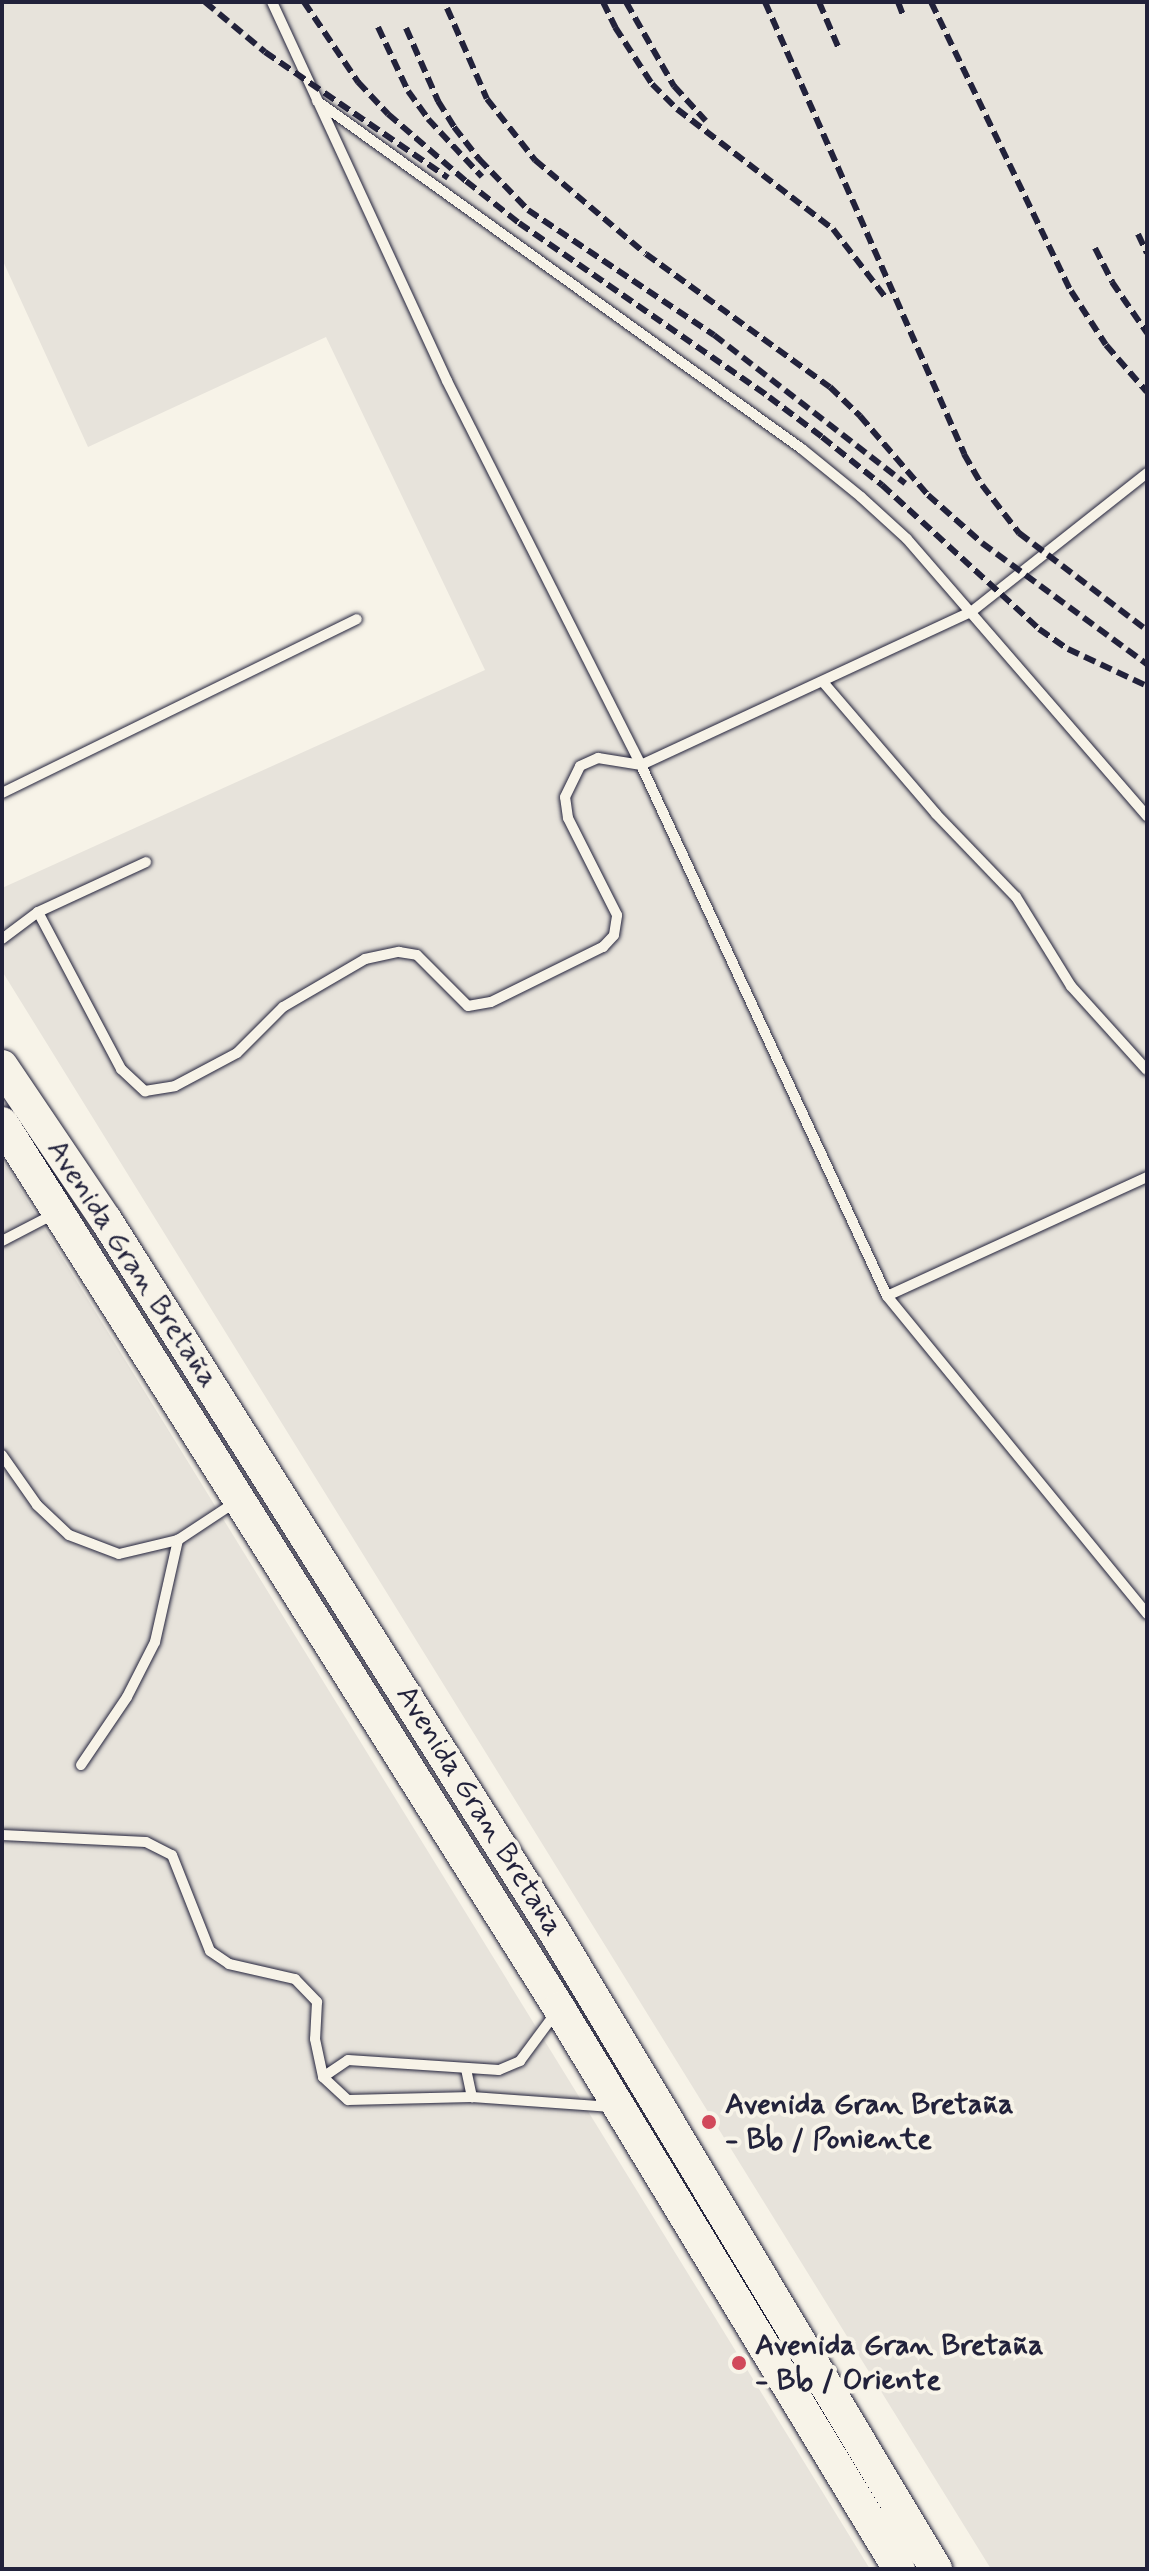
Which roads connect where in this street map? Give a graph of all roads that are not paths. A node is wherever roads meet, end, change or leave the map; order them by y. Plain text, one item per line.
1 (272, 2) edge
2 (316, 101) junction
3 (1147, 473) edge
4 (971, 612) junction
5 (357, 619) dead end
6 (823, 682) junction
7 (641, 765) junction
8 (2, 793) edge
9 (1147, 816) edge
10 (146, 862) dead end
11 (38, 912) junction
12 (2, 939) edge
13 (2, 1066) edge
14 (1147, 1070) edge
15 (2, 1123) edge
16 (1147, 1177) edge
17 (57, 1212) junction
18 (2, 1241) edge
19 (887, 1296) junction
20 (2, 1455) edge
21 (238, 1499) junction
22 (178, 1540) junction
23 (1147, 1614) edge
24 (81, 1765) dead end
25 (2, 1835) edge
26 (559, 2008) junction
27 (466, 2069) junction
28 (323, 2077) junction
29 (472, 2097) junction
30 (620, 2107) junction
31 (899, 2569) edge
32 (936, 2569) edge

1 - 2 lane
2 - 4 lane
2 - 7 lane
3 - 4 lane
4 - 6 lane
4 - 9 lane
5 - 8 lane
6 - 7 lane
6 - 14 lane
7 - 11 lane
7 - 19 lane
10 - 11 lane
11 - 12 lane
13 - 32 main road, Avenida Gran Bretaña
15 - 17 main road, Avenida Gran Bretaña
16 - 19 lane
17 - 18 lane
17 - 21 main road, Avenida Gran Bretaña
19 - 23 lane
20 - 22 lane
21 - 22 lane
21 - 26 main road, Avenida Gran Bretaña
22 - 24 lane
25 - 28 lane
26 - 27 lane
26 - 30 main road, Avenida Gran Bretaña
27 - 28 lane
27 - 29 lane
28 - 29 lane
29 - 30 lane
30 - 31 main road, Avenida Gran Bretaña

